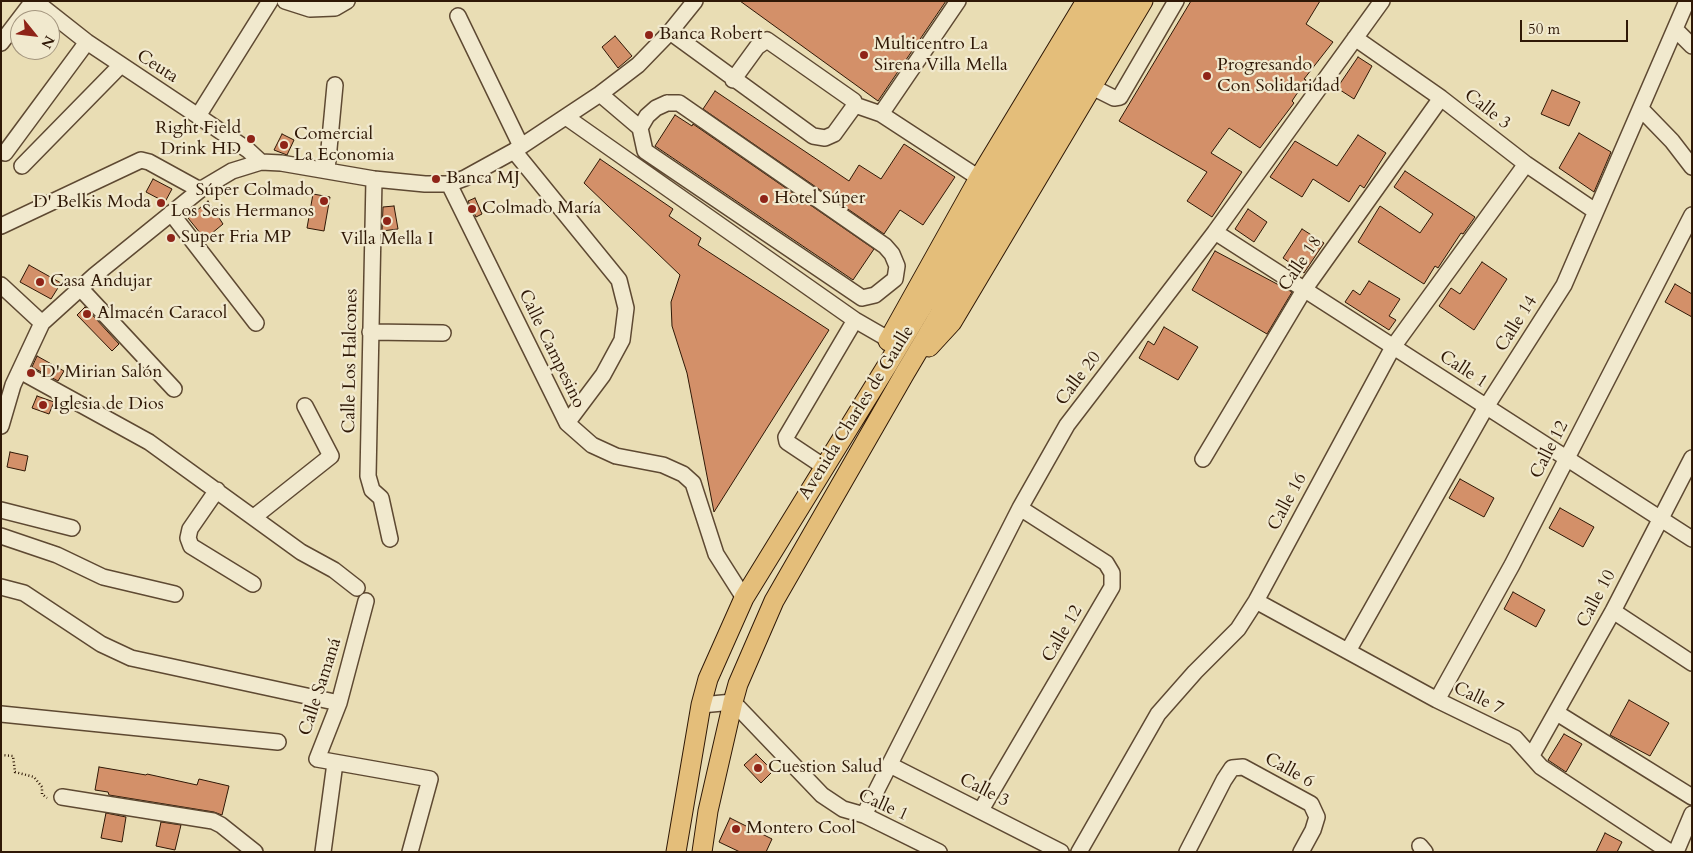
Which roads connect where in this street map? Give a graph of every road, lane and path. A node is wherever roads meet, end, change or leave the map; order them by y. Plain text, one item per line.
1 (34, 1) edge
2 (270, 1) edge
3 (285, 1) edge
4 (347, 1) edge
5 (695, 1) edge
6 (958, 1) edge
7 (1106, 1) edge
8 (1126, 1) edge
9 (1143, 1) edge
10 (1176, 1) edge
11 (1382, 1) edge
12 (1686, 1) edge
13 (1080, 3) edge
14 (458, 16) dead end
15 (1675, 29) junction
16 (670, 32) junction
17 (1355, 38) junction
18 (87, 42) junction
19 (1, 43) edge
20 (1692, 46) edge
21 (120, 66) junction
22 (733, 80) junction
23 (335, 85) dead end
24 (1092, 87) junction
25 (600, 94) junction
26 (1441, 98) junction
27 (855, 105) junction
28 (1641, 109) junction
29 (881, 114) junction
30 (198, 116) junction
31 (566, 117) junction
32 (640, 128) junction
33 (518, 148) junction
34 (5, 153) dead end
35 (261, 162) junction
36 (1526, 164) junction
37 (22, 166) dead end
38 (1692, 167) edge
39 (327, 170) junction
40 (979, 178) junction
41 (374, 179) junction
42 (449, 184) junction
43 (200, 190) junction
44 (1595, 211) junction
45 (171, 213) junction
46 (1692, 215) edge
47 (1, 226) edge
48 (1214, 232) junction
49 (895, 279) junction
50 (1, 286) edge
51 (81, 289) junction
52 (1304, 290) junction
53 (915, 291) junction
54 (855, 320) junction
55 (42, 323) junction
56 (256, 323) dead end
57 (370, 332) junction
58 (443, 333) dead end
59 (888, 339) junction
60 (1393, 347) junction
61 (888, 364) junction
62 (20, 371) junction
63 (905, 373) junction
64 (174, 389) dead end
65 (305, 406) dead end
66 (1486, 407) junction
67 (567, 423) junction
68 (1, 426) edge
69 (1567, 458) junction
70 (1692, 458) edge
71 (1203, 459) dead end
72 (823, 466) junction
73 (217, 490) junction
74 (1020, 508) junction
75 (1, 510) edge
76 (254, 517) junction
77 (1660, 519) junction
78 (72, 528) dead end
79 (1, 536) edge
80 (390, 539) dead end
81 (1692, 539) edge
82 (253, 584) dead end
83 (1, 587) edge
84 (357, 588) dead end
85 (175, 594) dead end
86 (744, 598) junction
87 (366, 601) dead end
88 (1256, 601) junction
89 (1613, 611) junction
90 (1348, 651) junction
91 (1692, 663) edge
92 (1437, 700) junction
93 (733, 702) junction
94 (339, 703) junction
95 (701, 705) junction
96 (1557, 713) junction
97 (1, 714) edge
98 (278, 742) dead end
99 (1, 755) edge
100 (1532, 755) junction
101 (335, 763) junction
102 (890, 765) junction
103 (62, 797) joint
104 (1692, 797) edge
105 (982, 810) junction
106 (1692, 814) edge
107 (864, 815) junction
108 (255, 852) edge
109 (323, 852) edge
110 (410, 852) edge
111 (676, 852) edge
112 (702, 852) edge
113 (939, 852) edge
114 (1060, 852) edge
115 (1079, 852) edge
116 (1187, 852) edge
117 (1301, 852) edge
118 (1670, 852) edge
119 (1676, 852) edge

1 - 18 street, Ceuta
1 - 19 street
2 - 30 street
3 - 4 street
5 - 16 street
6 - 29 street
7 - 61 main road, Avenida Charles de Gaulle
8 - 63 main road, Avenida Charles de Gaulle
9 - 24 main road
10 - 24 street
11 - 17 street, Calle 20
12 - 15 street, Calle 14
13 - 40 main road
14 - 33 street
15 - 20 street
15 - 28 street, Calle 14
16 - 22 street
16 - 25 street
17 - 26 street, Calle 3
17 - 48 street, Calle 20
18 - 21 street, Ceuta
18 - 34 street
21 - 30 street, Ceuta
21 - 37 street
22 - 27 street
22 - 27 street
23 - 39 street
24 - 63 main road
25 - 31 street
25 - 32 street
26 - 36 street, Calle 3
26 - 52 street, Calle 18
27 - 29 street
28 - 38 street
28 - 44 street, Calle 14
29 - 40 street
30 - 35 street, Ceuta
31 - 33 street
31 - 54 street
32 - 49 street
32 - 49 street
33 - 42 street
33 - 67 street
35 - 39 street
35 - 43 street
36 - 44 street, Calle 3
36 - 60 street, Calle 16
39 - 41 street
40 - 53 main road
41 - 42 street
41 - 57 street, Calle Los Halcones
42 - 67 street, Calle Campesino
43 - 45 street
43 - 47 street
44 - 66 street, Calle 14
45 - 51 street
45 - 56 street
46 - 69 street, Calle 12
48 - 52 street, Calle 1
48 - 74 street, Calle 20
49 - 53 street
50 - 55 street
51 - 55 street
51 - 64 street
52 - 60 street, Calle 1
52 - 71 street, Calle 18
53 - 59 main road
54 - 59 street
54 - 72 street
55 - 62 street
57 - 58 street
57 - 80 street, Calle Los Halcones
59 - 61 main road
60 - 66 street, Calle 1
60 - 88 street, Calle 16
61 - 72 main road, Avenida Charles de Gaulle
62 - 68 street
62 - 73 street
63 - 93 main road, Avenida Charles de Gaulle
65 - 76 street
66 - 69 street, Calle 1
66 - 90 street, Calle 14
67 - 86 street, Calle Campesino
69 - 77 street, Calle 1
69 - 92 street, Calle 12
70 - 77 street, Calle 10
72 - 86 main road, Avenida Charles de Gaulle
73 - 76 street
73 - 82 street
74 - 102 street, Calle 20
74 - 105 street, Calle 12
75 - 78 street
76 - 84 street
77 - 81 street, Calle 1
77 - 89 street, Calle 10
79 - 85 street
83 - 94 street
86 - 95 main road, Avenida Charles de Gaulle
87 - 94 street, Calle Samaná
88 - 90 street, Calle 7
88 - 115 street, Calle 16
89 - 91 street
89 - 96 street, Calle 10
90 - 92 street, Calle 7
92 - 100 street, Calle 7
93 - 95 street
93 - 107 street, Calle 1
93 - 112 main road, Avenida Charles de Gaulle
94 - 101 street, Calle Samaná
95 - 111 main road, Avenida Charles de Gaulle
96 - 100 street, Calle 10
96 - 104 street
97 - 98 street
99 - 103 path
100 - 118 street, Calle 7
101 - 109 street
101 - 110 street, Calle Samaná
102 - 105 street, Calle 3
102 - 107 street, Calle 20
103 - 108 street
105 - 114 street, Calle 3
106 - 119 street
107 - 113 street, Calle 1
116 - 117 street, Calle 6

